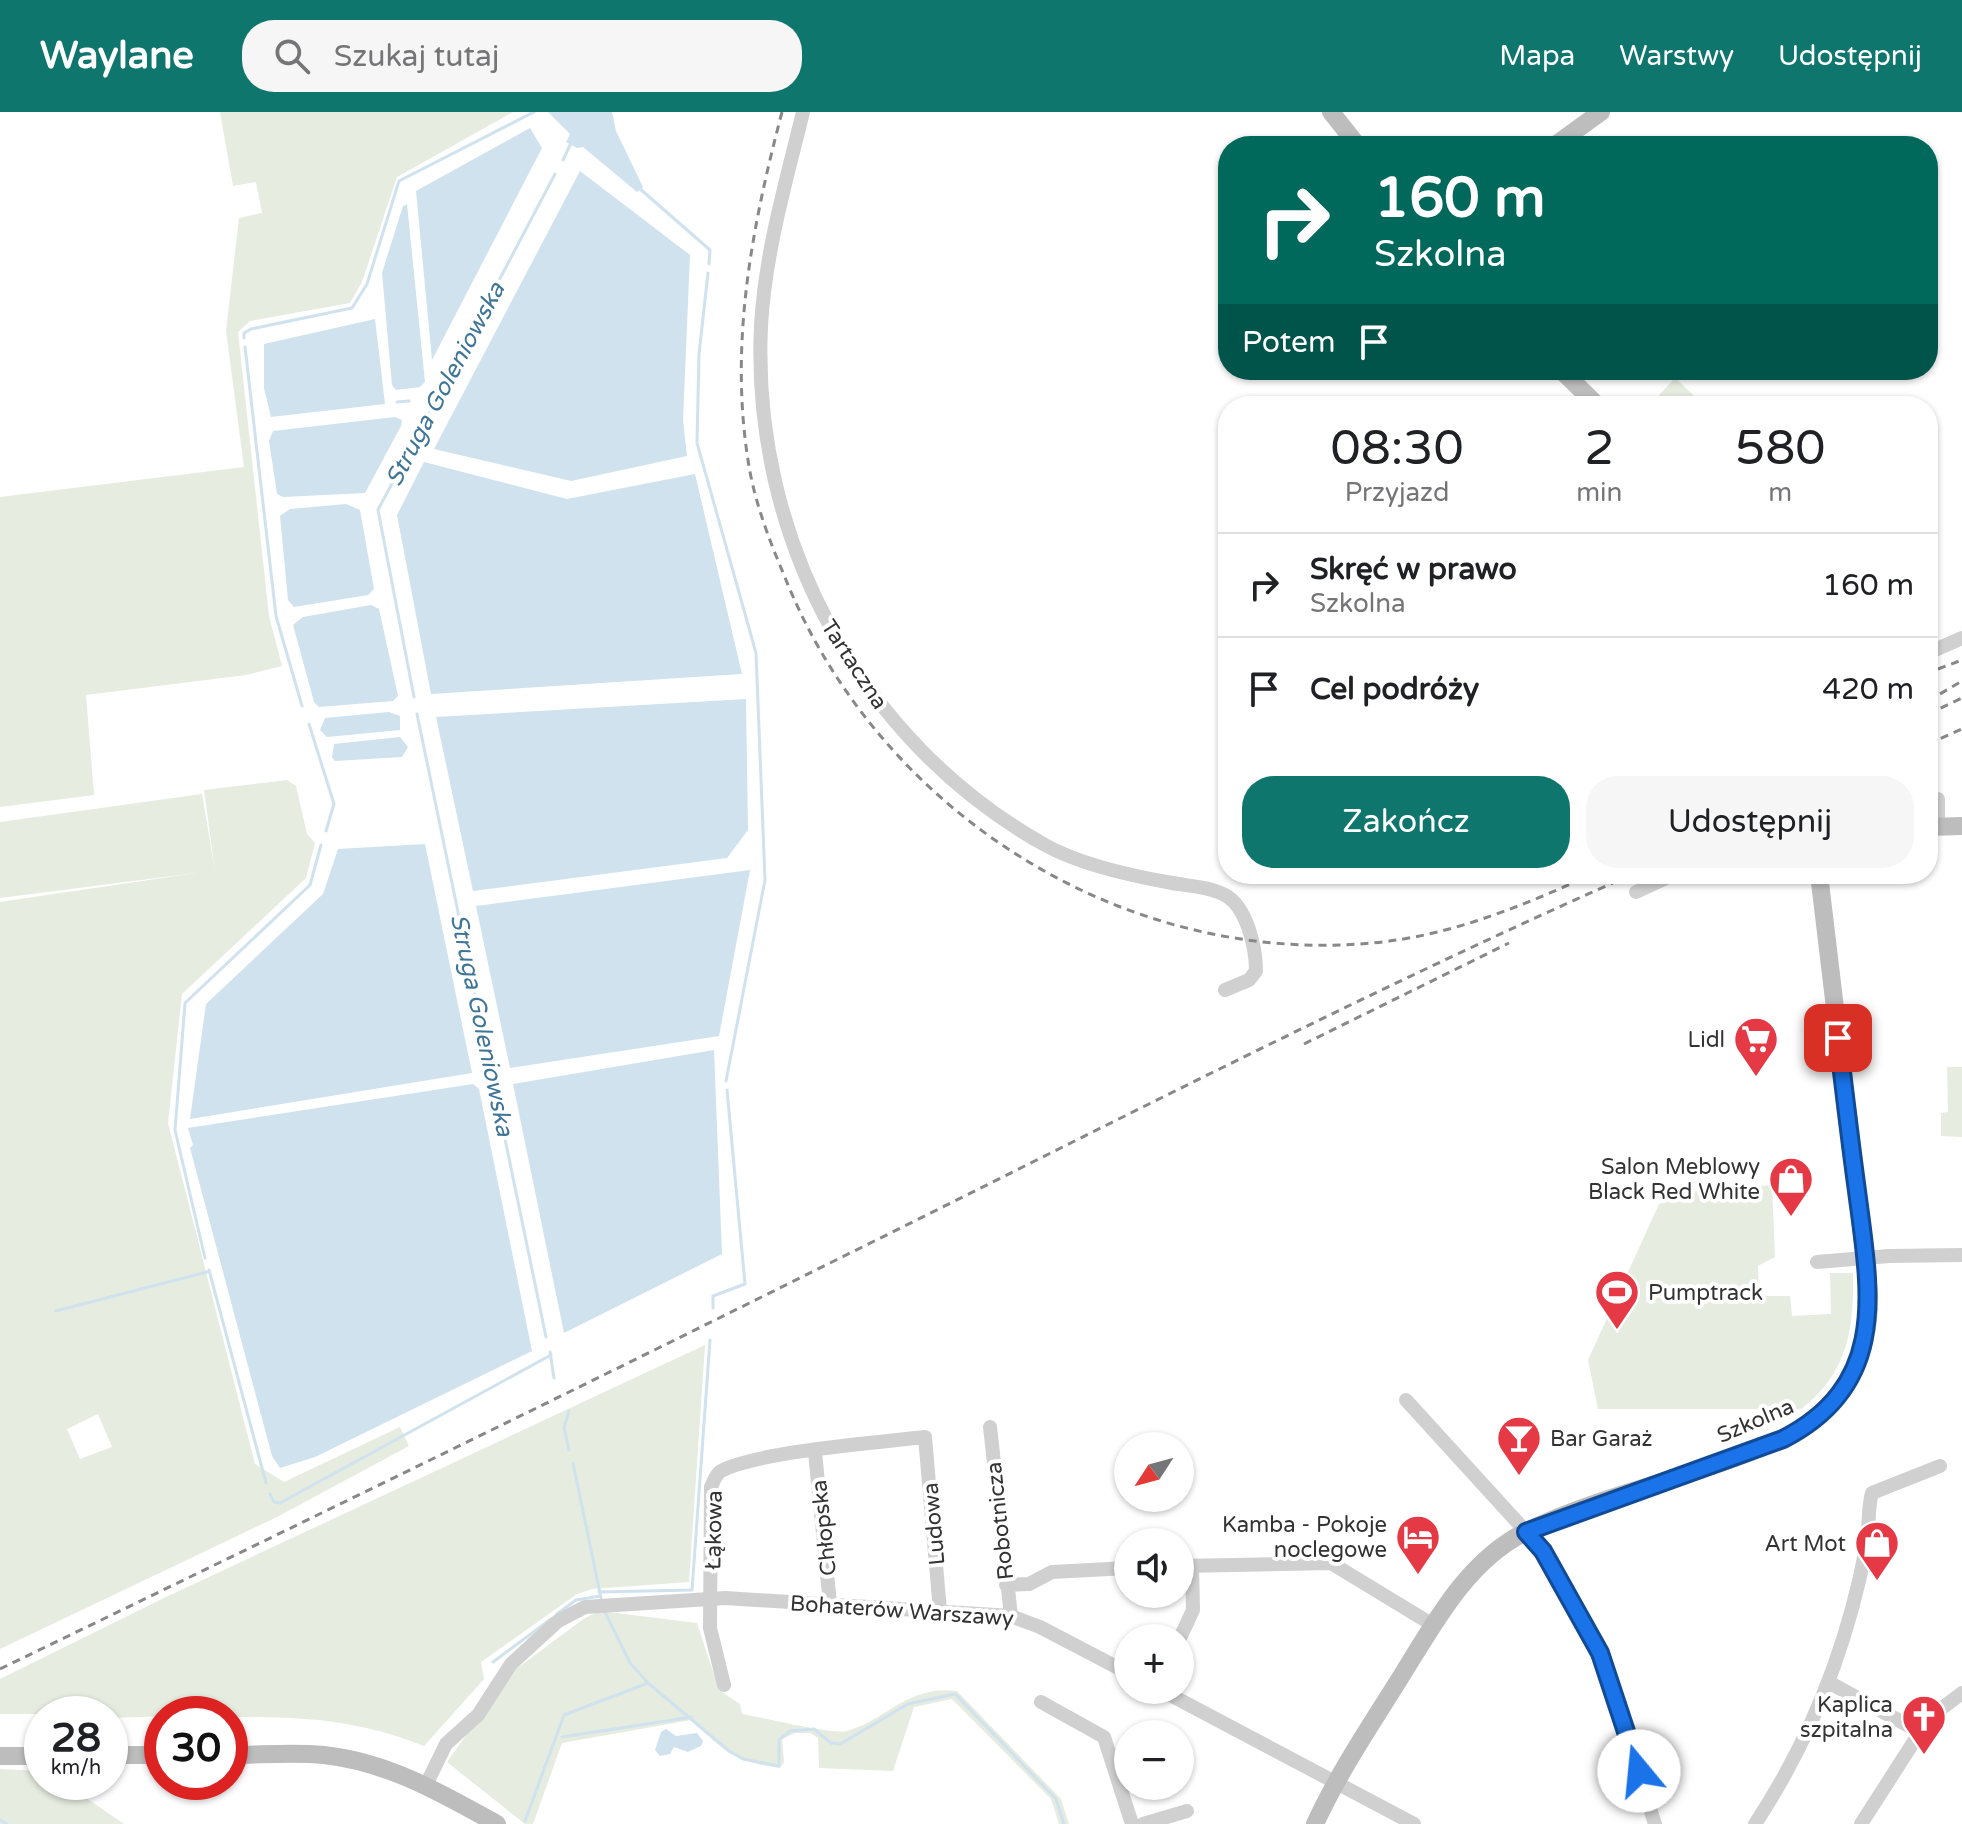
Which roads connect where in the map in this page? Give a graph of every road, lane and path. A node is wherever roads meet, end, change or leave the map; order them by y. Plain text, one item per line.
1 (803, 112) edge
2 (1331, 112) edge
3 (1598, 113) edge
4 (1350, 136) edge
5 (1567, 136) edge
6 (1571, 380) edge
7 (1588, 396) edge
8 (1962, 638) edge
9 (1938, 649) edge
10 (1962, 826) edge
11 (1938, 827) edge
12 (1653, 884) edge
13 (1820, 884) edge
14 (1636, 892) dead end
15 (1225, 990) dead end
16 (1962, 1255) edge
17 (1866, 1259) junction
18 (1817, 1262) dead end
19 (1406, 1400) dead end
20 (990, 1427) dead end
21 (815, 1452) junction
22 (1940, 1466) dead end
23 (1526, 1532) junction
24 (1194, 1566) edge
25 (1114, 1569) edge
26 (1006, 1585) junction
27 (712, 1598) junction
28 (830, 1604) junction
29 (940, 1611) junction
30 (1011, 1616) junction
31 (1433, 1625) junction
32 (1114, 1666) edge
33 (1830, 1683) junction
34 (724, 1685) dead end
35 (1962, 1693) edge
36 (1041, 1702) dead end
37 (1187, 1704) edge
38 (1920, 1732) junction
39 (248, 1755) edge
40 (0, 1756) edge
41 (24, 1756) edge
42 (1335, 1783) junction
43 (426, 1785) junction
44 (1187, 1811) dead end
45 (497, 1824) edge
46 (1132, 1824) edge
47 (1143, 1824) edge
48 (1315, 1824) edge
49 (1414, 1824) edge
50 (1655, 1824) edge
51 (1755, 1824) edge
52 (1861, 1824) edge

1 - 15 street, Tartaczna
2 - 4 street
3 - 5 street
6 - 7 street
8 - 9 street
10 - 11 street
12 - 14 street
13 - 17 street, Szkolna
16 - 17 street
17 - 18 street
17 - 23 street, Szkolna
19 - 23 street
20 - 26 street, Robotnicza
21 - 27 street, Łąkowa
21 - 28 street, Chłopska
21 - 29 street, Ludowa
22 - 33 street
23 - 31 street, Szkolna
23 - 50 street
24 - 31 street
25 - 26 street
26 - 30 street, Robotnicza
27 - 28 street, Bohaterów Warszawy
27 - 34 street, Łąkowa
27 - 43 street, Bohaterów Warszawy
28 - 29 street, Bohaterów Warszawy
29 - 30 street, Bohaterów Warszawy
30 - 32 street, Bohaterów Warszawy
31 - 42 street, Szkolna
33 - 38 street
33 - 51 street
35 - 38 street
36 - 46 street
37 - 42 street
38 - 52 street
39 - 43 street
40 - 41 street
42 - 48 street, Szkolna
42 - 49 street
43 - 45 street
44 - 47 street

